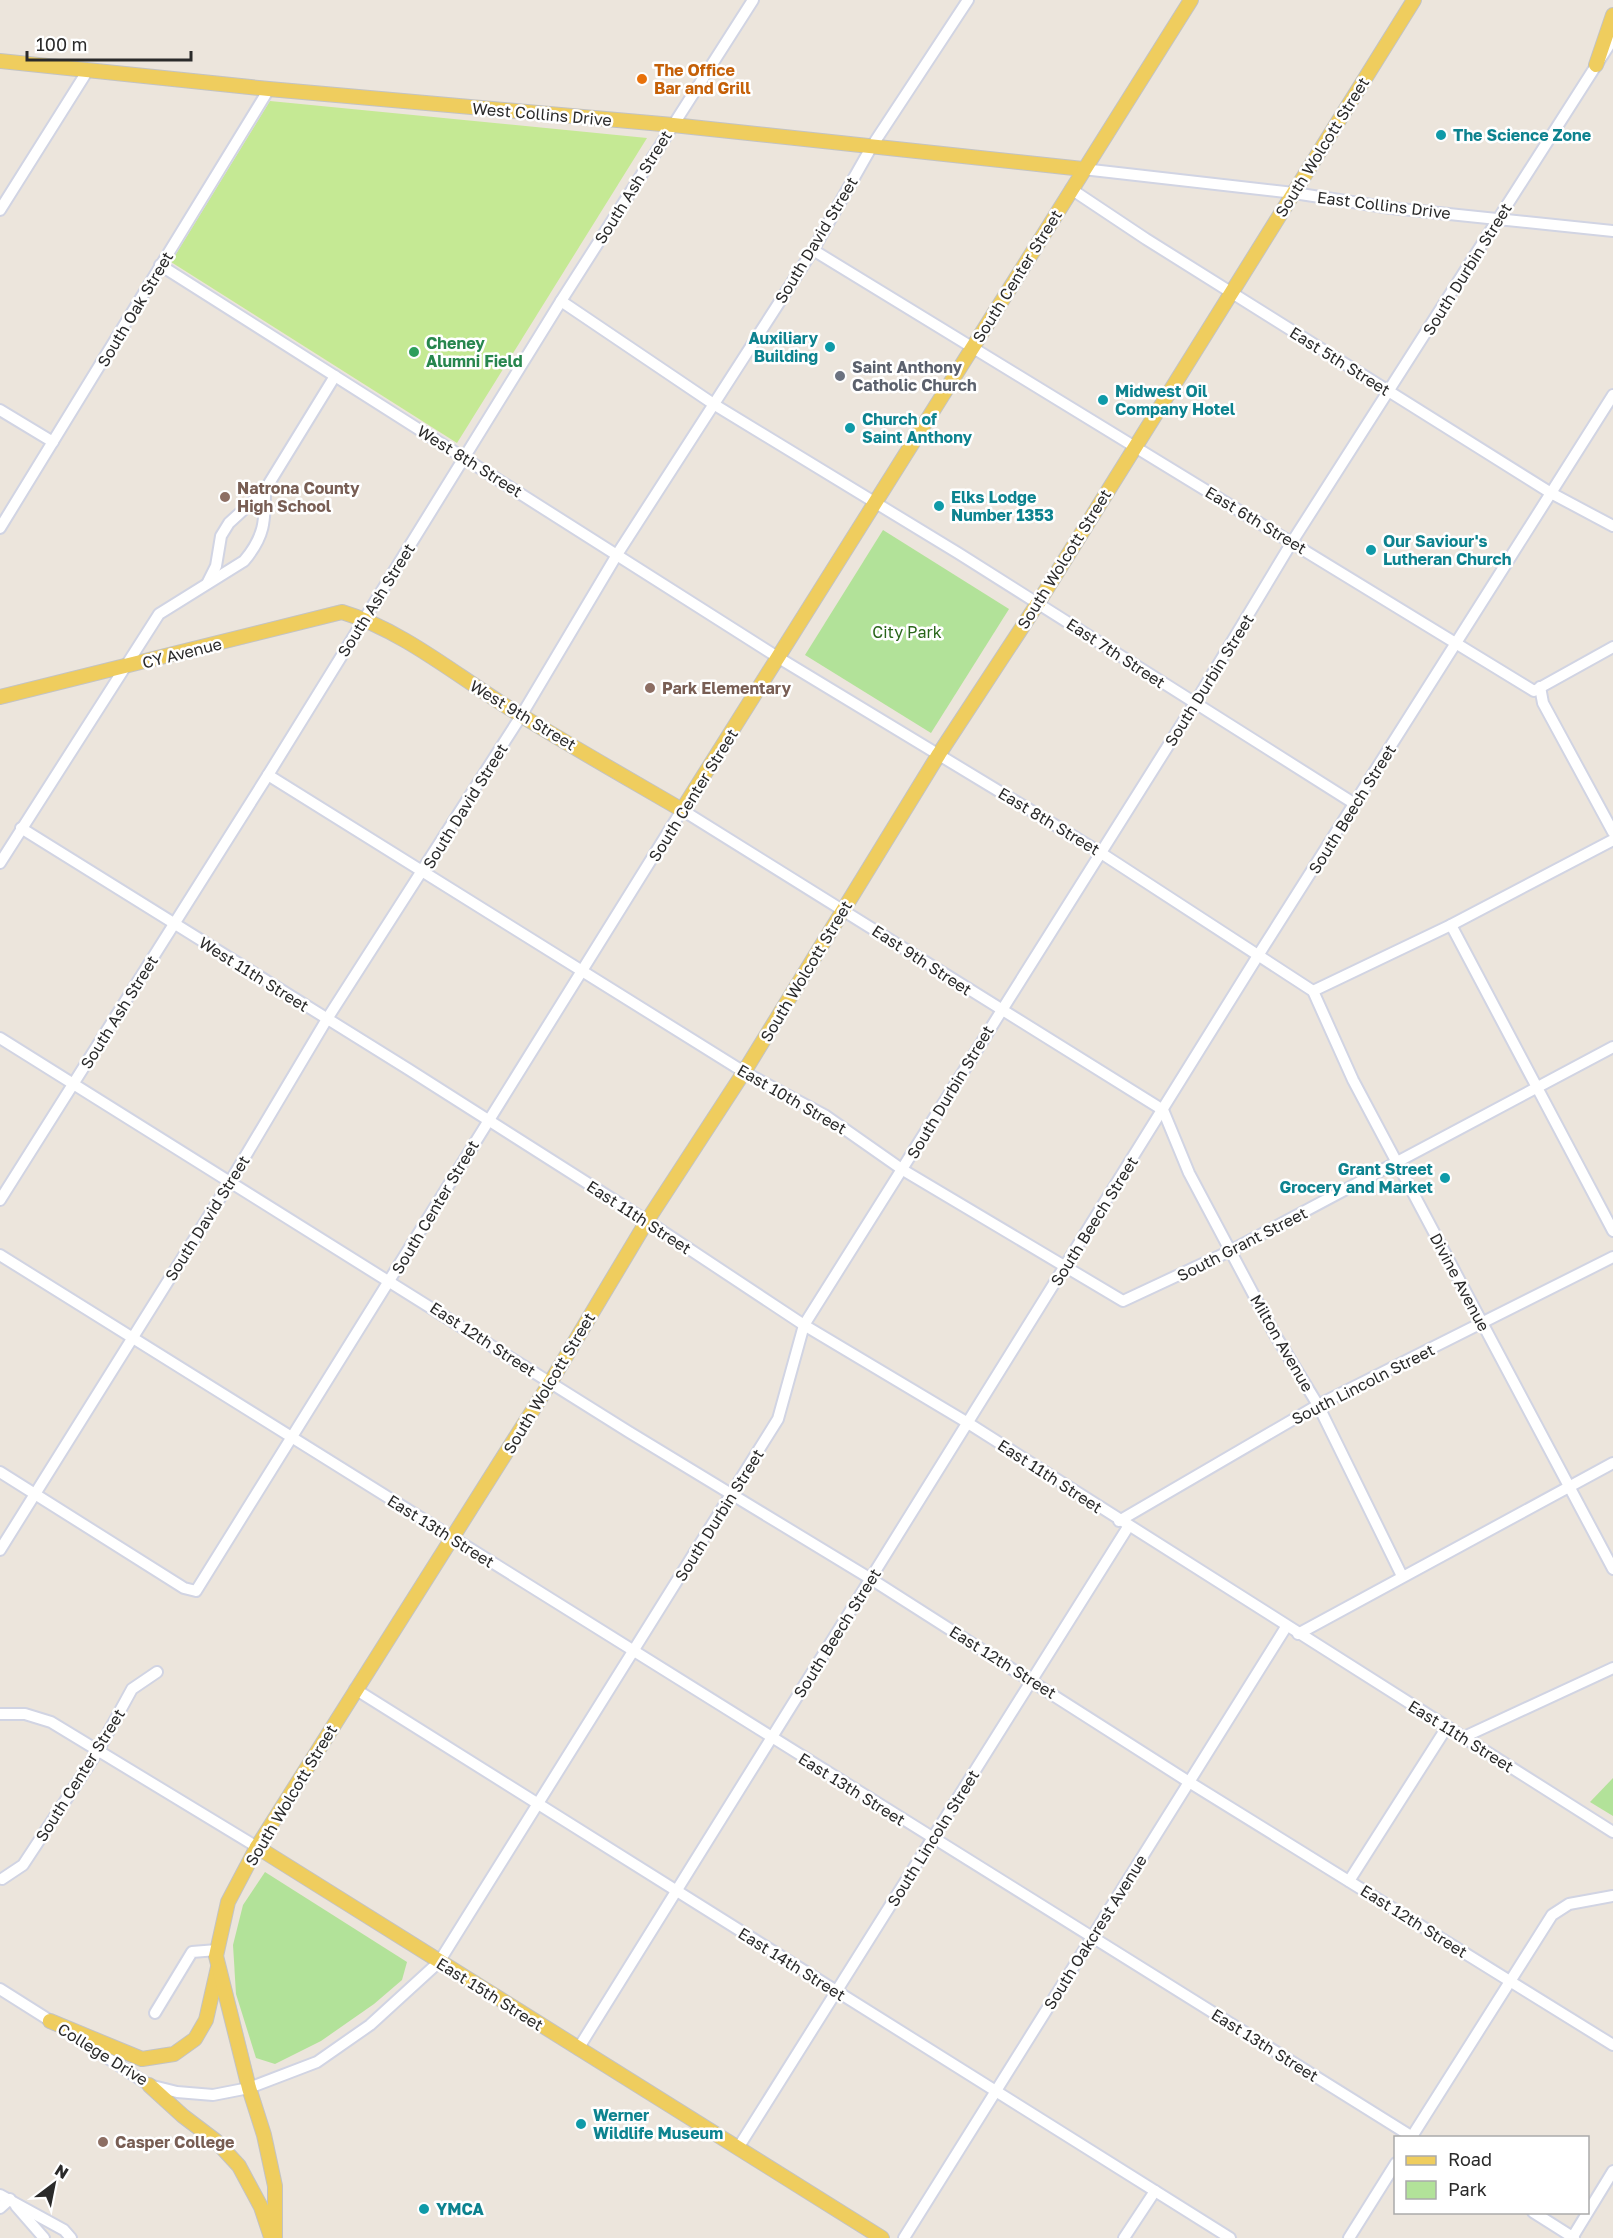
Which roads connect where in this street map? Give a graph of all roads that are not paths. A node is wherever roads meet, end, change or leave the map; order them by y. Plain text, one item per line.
1 (753, 0) edge
2 (968, 0) edge
3 (1191, 0) edge
4 (1414, 0) edge
5 (1613, 15) edge
6 (1613, 39) edge
7 (0, 61) edge
8 (1596, 65) junction
9 (88, 70) junction
10 (269, 89) junction
11 (673, 125) junction
12 (872, 146) junction
13 (1083, 169) junction
14 (1071, 189) junction
15 (1294, 193) junction
16 (0, 210) edge
17 (1499, 218) junction
18 (1613, 231) edge
19 (813, 250) junction
20 (160, 265) junction
21 (1230, 292) junction
22 (561, 301) junction
23 (972, 348) junction
24 (335, 376) junction
25 (1390, 392) junction
26 (1613, 394) edge
27 (716, 405) junction
28 (0, 410) edge
29 (53, 442) junction
30 (1133, 447) junction
31 (465, 458) junction
32 (265, 490) junction
33 (1551, 493) junction
34 (877, 503) junction
35 (1613, 526) edge
36 (0, 528) edge
37 (1292, 542) junction
38 (618, 553) junction
39 (207, 584) junction
40 (1038, 603) junction
41 (364, 619) junction
42 (1456, 643) junction
43 (1613, 647) edge
44 (779, 658) junction
45 (124, 668) junction
46 (1540, 687) junction
47 (0, 697) edge
48 (1195, 704) junction
49 (521, 716) junction
50 (939, 754) junction
51 (268, 776) junction
52 (1355, 804) junction
53 (682, 810) junction
54 (21, 828) junction
55 (1613, 832) edge
56 (1613, 840) edge
57 (1101, 853) junction
58 (0, 863) edge
59 (424, 871) junction
60 (843, 909) junction
61 (174, 924) junction
62 (1451, 925) junction
63 (1259, 954) junction
64 (584, 971) junction
65 (1313, 992) junction
66 (1000, 1010) junction
67 (327, 1019) junction
68 (0, 1038) edge
69 (1613, 1047) edge
70 (744, 1072) junction
71 (74, 1084) junction
72 (1536, 1088) junction
73 (1163, 1110) junction
74 (487, 1121) junction
75 (1398, 1164) junction
76 (903, 1170) junction
77 (230, 1182) junction
78 (0, 1200) edge
79 (646, 1221) junction
80 (1613, 1231) edge
81 (1230, 1251) junction
82 (0, 1256) edge
83 (1613, 1257) edge
84 (1066, 1266) junction
85 (391, 1281) junction
86 (1123, 1301) joint
87 (804, 1325) junction
88 (1482, 1325) junction
89 (132, 1338) junction
90 (550, 1383) junction
91 (1318, 1405) junction
92 (968, 1423) junction
93 (292, 1438) junction
94 (1613, 1463) edge
95 (0, 1472) edge
96 (1569, 1487) junction
97 (35, 1494) junction
98 (731, 1495) junction
99 (1124, 1524) junction
100 (453, 1538) junction
101 (0, 1550) edge
102 (1613, 1569) edge
103 (1402, 1576) junction
104 (871, 1579) junction
105 (1286, 1626) junction
106 (1298, 1634) junction
107 (632, 1651) junction
108 (1613, 1668) edge
109 (157, 1672) dead end
110 (1032, 1680) junction
111 (355, 1689) junction
112 (0, 1714) edge
113 (1447, 1727) junction
114 (1464, 1737) junction
115 (772, 1738) junction
116 (98, 1751) junction
117 (1189, 1782) junction
118 (538, 1804) junction
119 (1613, 1832) edge
120 (932, 1839) junction
121 (257, 1847) junction
122 (2, 1879) dead end
123 (1348, 1881) junction
124 (676, 1891) junction
125 (1613, 1896) edge
126 (1091, 1938) junction
127 (217, 1950) junction
128 (439, 1962) junction
129 (218, 1965) junction
130 (1510, 1980) junction
131 (0, 1989) edge
132 (836, 1991) junction
133 (155, 2013) dead end
134 (50, 2021) junction
135 (1613, 2045) edge
136 (578, 2049) junction
137 (149, 2085) junction
138 (249, 2088) junction
139 (996, 2091) junction
140 (1410, 2136) edge
141 (1413, 2136) edge
142 (738, 2148) junction
143 (1394, 2165) edge
144 (1613, 2172) edge
145 (1155, 2191) junction
146 (5, 2197) edge
147 (0, 2208) edge
148 (1589, 2212) edge
149 (1536, 2214) edge
150 (1588, 2214) edge
151 (44, 2238) edge
152 (71, 2238) edge
153 (273, 2238) edge
154 (882, 2238) edge
155 (904, 2238) edge
156 (1124, 2238) edge
157 (1230, 2238) edge
158 (1349, 2238) edge
159 (1573, 2238) edge

1 - 11 street, South Ash Street
2 - 12 street, South David Street
3 - 13 main road, South Center Street
4 - 15 main road, South Wolcott Street
5 - 8 main road
6 - 8 street, South Durbin Street
7 - 9 main road, West Collins Drive
8 - 17 street, South Durbin Street
9 - 10 main road, West Collins Drive
9 - 16 street
10 - 11 main road, West Collins Drive
10 - 20 street, South Oak Street
11 - 12 main road, West Collins Drive
11 - 22 street, South Ash Street
12 - 13 main road, West Collins Drive
12 - 19 street, South David Street
13 - 14 main road, South Center Street
13 - 15 street, East Collins Drive
14 - 21 street, East 5th Street
14 - 23 main road, South Center Street
15 - 17 street, East Collins Drive
15 - 21 main road, South Wolcott Street
17 - 18 street, East Collins Drive
17 - 25 street, South Durbin Street
19 - 23 street, East 6th Street
19 - 27 street, South David Street
20 - 24 street, West 8th Street
20 - 29 street, South Oak Street
21 - 25 street, East 5th Street
21 - 30 main road, South Wolcott Street
22 - 27 street, East 7th Street
22 - 31 street, South Ash Street
23 - 30 street, East 6th Street
23 - 34 main road, South Center Street
24 - 31 street, West 8th Street
24 - 32 street
25 - 33 street, East 5th Street
25 - 37 street, South Durbin Street
26 - 33 street, South Beech Street
27 - 34 street, East 7th Street
27 - 38 street, South David Street
28 - 29 street
29 - 36 street, South Oak Street
30 - 37 street, East 6th Street
30 - 40 main road, South Wolcott Street
31 - 38 street, West 8th Street
31 - 41 street, South Ash Street
32 - 39 street
32 - 39 street
33 - 35 street, East 5th Street
33 - 42 street, South Beech Street
34 - 40 street, East 7th Street
34 - 44 main road, South Center Street
37 - 42 street, East 6th Street
37 - 48 street, South Durbin Street
38 - 44 street, West 8th Street
38 - 49 street, South David Street
39 - 45 street
40 - 48 street, East 7th Street
40 - 50 main road, South Wolcott Street
41 - 45 main road, CY Avenue
41 - 49 main road, West 9th Street
41 - 51 street, South Ash Street
42 - 46 street, East 6th Street
42 - 52 street, South Beech Street
43 - 46 street
44 - 50 street, East 8th Street
44 - 53 main road, South Center Street
45 - 47 main road, CY Avenue
45 - 54 street
46 - 55 street
48 - 52 street, East 7th Street
48 - 57 street, South Durbin Street
49 - 53 main road, West 9th Street
49 - 59 street, South David Street
50 - 57 street, East 8th Street
50 - 60 main road, South Wolcott Street
51 - 59 street, East 10th Street
51 - 61 street, South Ash Street
52 - 63 street, South Beech Street
53 - 60 street, East 9th Street
53 - 64 street, South Center Street
54 - 58 street
54 - 61 street, West 11th Street
56 - 62 street
57 - 63 street, East 8th Street
57 - 66 street, South Durbin Street
59 - 64 street, East 10th Street
59 - 67 street, South David Street
60 - 66 street, East 9th Street
60 - 70 main road, South Wolcott Street
61 - 67 street, West 11th Street
61 - 71 street, South Ash Street
62 - 65 street
62 - 72 street
63 - 65 street, East 8th Street
63 - 73 street, South Beech Street
64 - 70 street, East 10th Street
64 - 74 street, South Center Street
65 - 75 street, Divine Avenue
66 - 73 street, East 9th Street
66 - 76 street, South Durbin Street
67 - 74 street, West 11th Street
67 - 77 street, South David Street
68 - 71 street, East 12th Street
69 - 72 street, South Grant Street
70 - 76 street, East 10th Street
70 - 79 main road, South Wolcott Street
71 - 77 street, East 12th Street
71 - 78 street, South Ash Street
72 - 75 street, South Grant Street
72 - 80 street
73 - 81 street, Milton Avenue
73 - 84 street, South Beech Street
74 - 79 street, East 11th Street
74 - 85 street, South Center Street
75 - 81 street, South Grant Street
75 - 88 street, Divine Avenue
76 - 84 street, East 10th Street
76 - 87 street, South Durbin Street
77 - 85 street, East 12th Street
77 - 89 street, South David Street
79 - 87 street, East 11th Street
79 - 90 main road, South Wolcott Street
81 - 86 street, South Grant Street
81 - 91 street, Milton Avenue
82 - 89 street, East 13th Street
83 - 88 street, South Lincoln Street
84 - 86 street, East 10th Street
84 - 92 street, South Beech Street
85 - 90 street, East 12th Street
85 - 93 street, South Center Street
87 - 92 street, East 11th Street
87 - 98 street, South Durbin Street
88 - 91 street, South Lincoln Street
88 - 96 street, Divine Avenue
89 - 93 street, East 13th Street
89 - 97 street, South David Street
90 - 98 street, East 12th Street
90 - 100 main road, South Wolcott Street
91 - 99 street, South Lincoln Street
91 - 103 street, Milton Avenue
92 - 99 street, East 11th Street
92 - 104 street, South Beech Street
93 - 97 street, South Center Street
93 - 100 street, East 13th Street
94 - 96 street
95 - 97 street
96 - 102 street, Divine Avenue
96 - 103 street
97 - 101 street, South David Street
98 - 104 street, East 12th Street
98 - 107 street, South Durbin Street
99 - 105 street, East 11th Street
99 - 110 street, South Lincoln Street
100 - 107 street, East 13th Street
100 - 111 main road, South Wolcott Street
103 - 106 street
104 - 110 street, East 12th Street
104 - 115 street, South Beech Street
105 - 106 street, East 11th Street
105 - 117 street, South Oakcrest Avenue
106 - 113 street, East 11th Street
107 - 115 street, East 13th Street
107 - 118 street, South Durbin Street
108 - 114 street
109 - 116 street, South Center Street
110 - 117 street, East 12th Street
110 - 120 street, South Lincoln Street
111 - 118 street, East 14th Street
111 - 121 main road, South Wolcott Street
112 - 116 street, East 15th Street
113 - 114 street, East 11th Street
113 - 123 street
114 - 119 street, East 11th Street
115 - 120 street, East 13th Street
115 - 124 street, South Beech Street
116 - 121 street, East 15th Street
116 - 122 street, South Center Street
117 - 123 street, East 12th Street
117 - 126 street, South Oakcrest Avenue
118 - 124 street, East 14th Street
118 - 128 street, South Durbin Street
120 - 126 street, East 13th Street
120 - 132 street, South Lincoln Street
121 - 127 main road, South Wolcott Street
121 - 128 main road, East 15th Street
123 - 130 street, East 12th Street
124 - 132 street, East 14th Street
124 - 136 street, South Beech Street
125 - 130 street
126 - 139 street, South Oakcrest Avenue
126 - 140 street, East 13th Street
127 - 129 main road, South Wolcott Street
127 - 133 street
128 - 136 main road, East 15th Street
128 - 138 street, South Durbin Street
129 - 134 main road
129 - 138 main road, South Wolcott Street
130 - 135 street, East 12th Street
130 - 141 street
131 - 134 street, College Drive
132 - 139 street, East 14th Street
132 - 142 street, South Lincoln Street
134 - 137 street, College Drive
136 - 142 main road, East 15th Street
137 - 138 street, College Drive
137 - 153 main road
138 - 153 main road, South Wolcott Street
139 - 145 street, East 14th Street
139 - 155 street, South Oakcrest Avenue
142 - 154 main road, East 15th Street
143 - 158 street
144 - 148 street
145 - 156 street
145 - 157 street, East 14th Street
146 - 147 street
146 - 151 street
146 - 152 street
149 - 159 street
150 - 159 street

